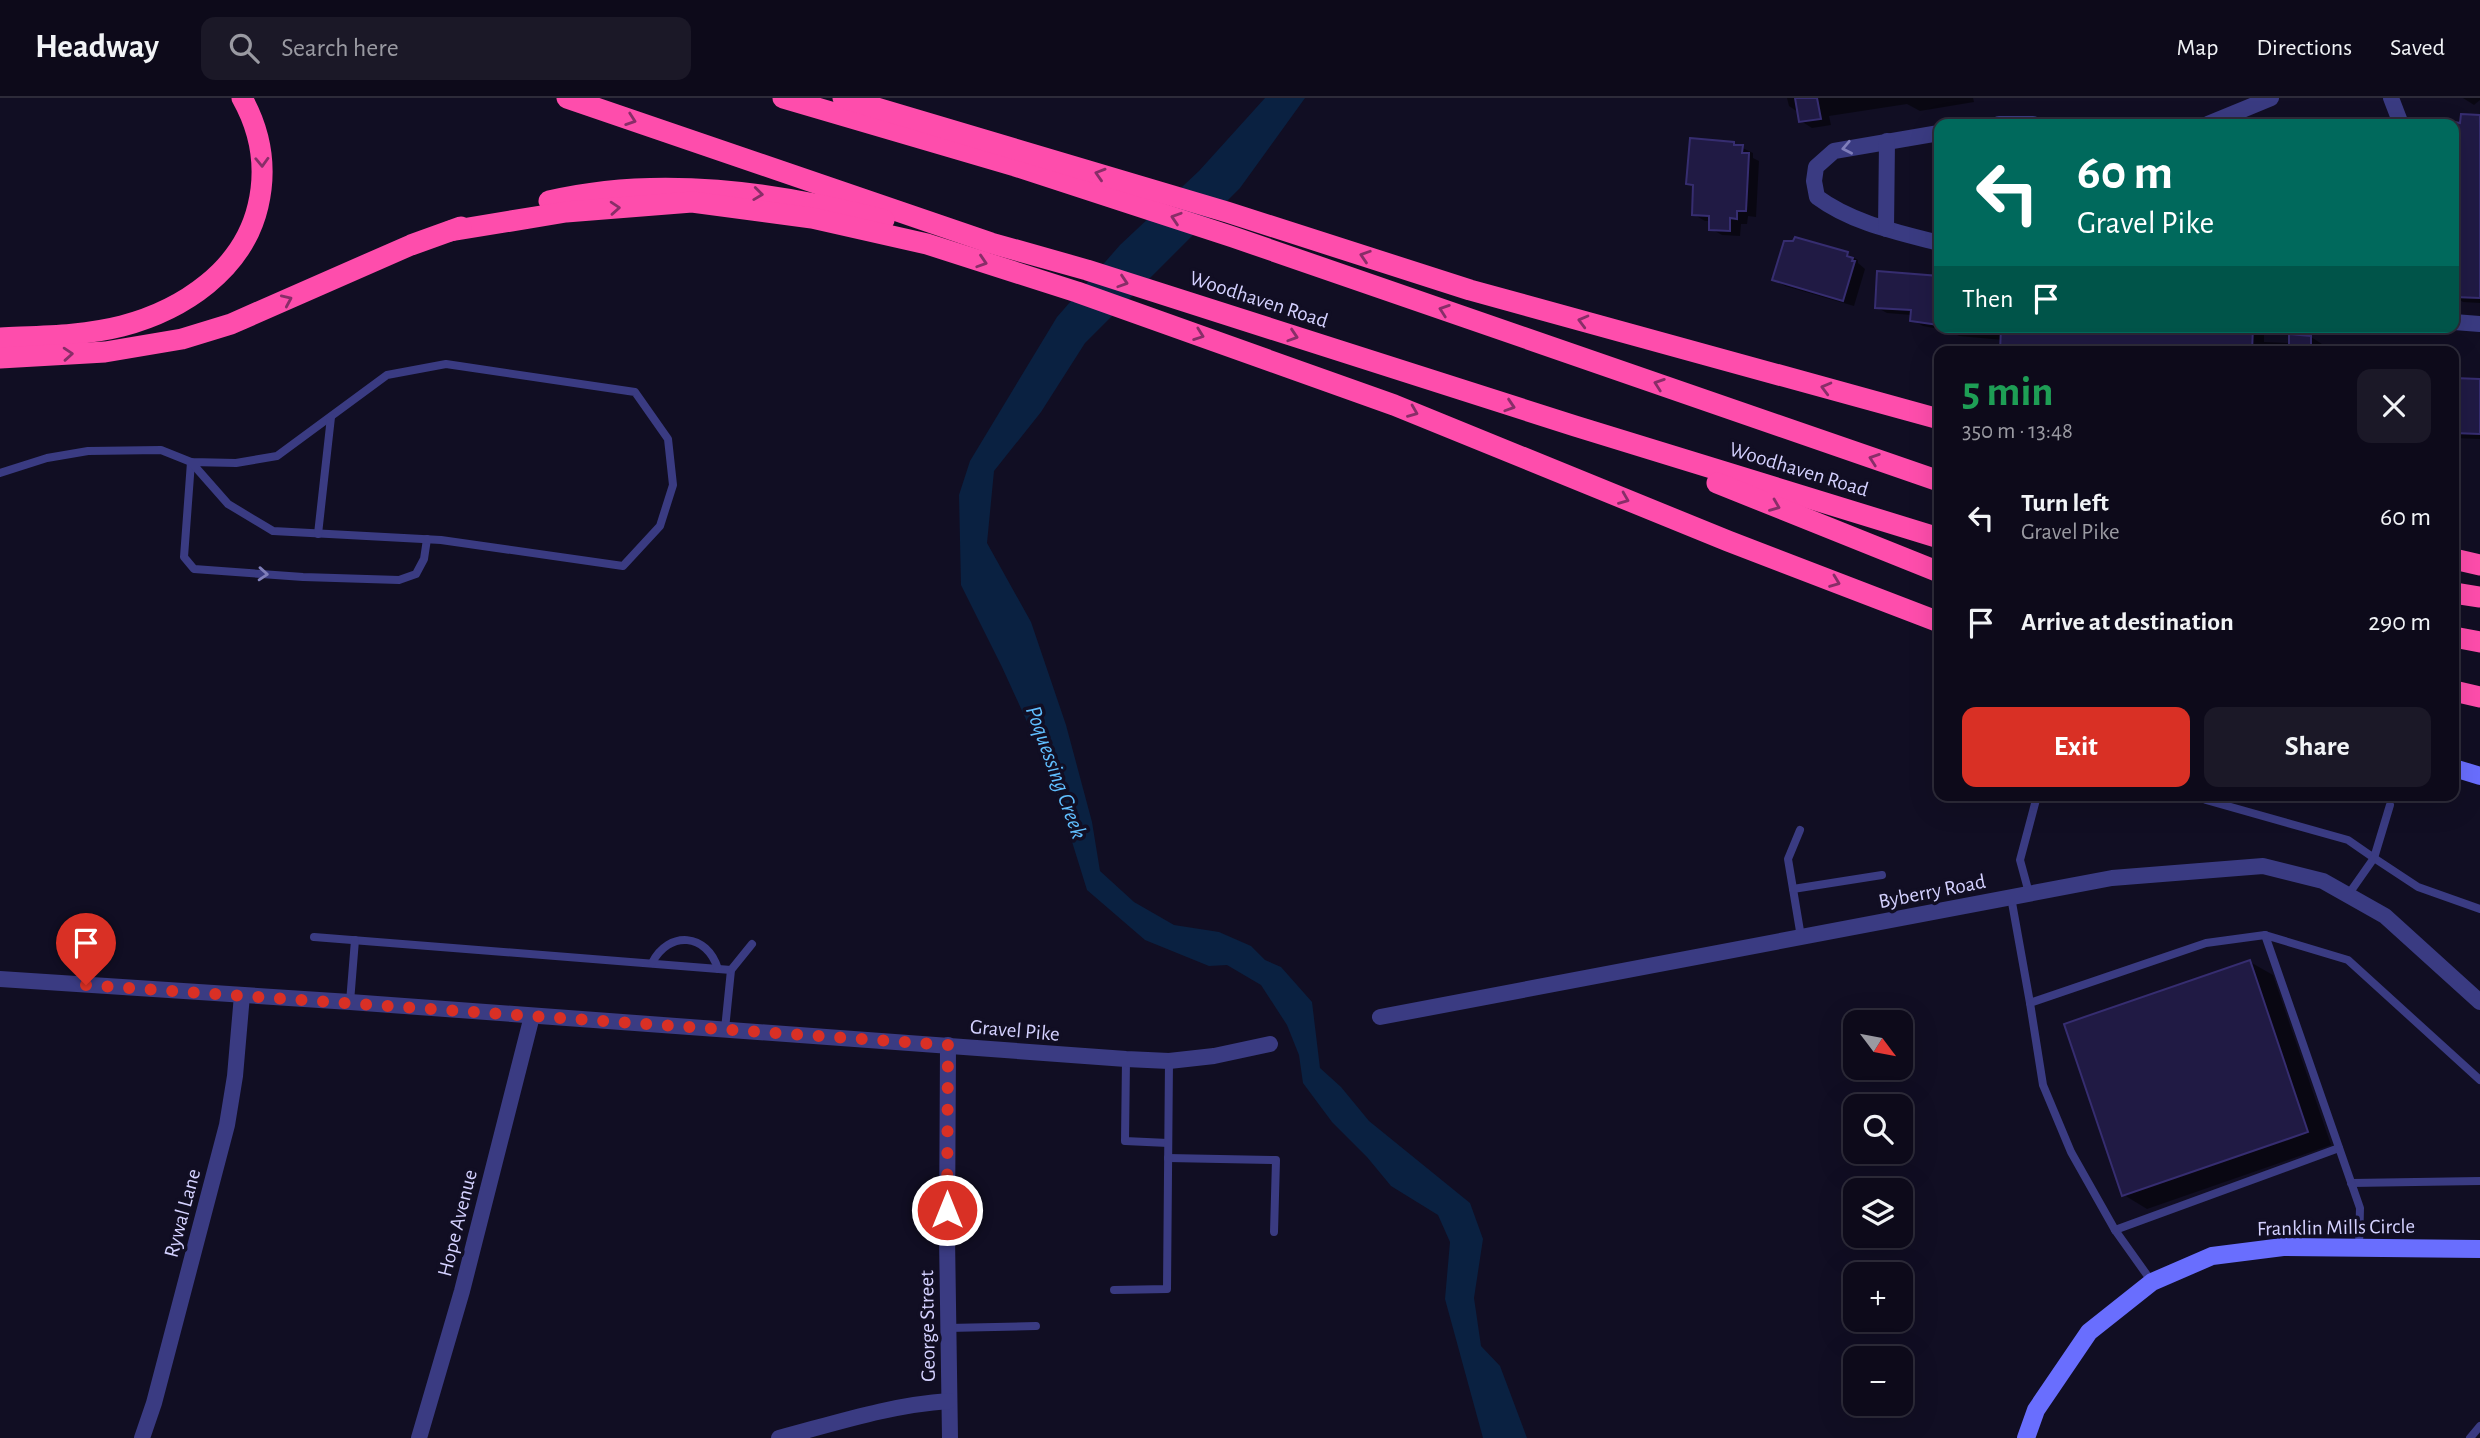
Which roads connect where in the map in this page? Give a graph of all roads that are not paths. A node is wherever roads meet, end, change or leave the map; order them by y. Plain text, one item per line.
1 (242, 98) edge
2 (567, 98) edge
3 (783, 98) edge
4 (820, 98) edge
5 (844, 98) edge
6 (2271, 98) edge
7 (2390, 98) edge
8 (2220, 119) edge
9 (2399, 119) edge
10 (1934, 134) edge
11 (1887, 141) junction
12 (1015, 166) junction
13 (1886, 229) junction
14 (450, 231) junction
15 (1934, 242) edge
16 (991, 243) junction
17 (2459, 322) edge
18 (2480, 324) edge
19 (0, 338) edge
20 (0, 358) edge
21 (331, 417) junction
22 (1934, 418) edge
23 (1575, 426) junction
24 (191, 462) junction
25 (0, 473) edge
26 (1934, 479) edge
27 (318, 534) junction
28 (1934, 536) edge
29 (427, 539) junction
30 (2459, 560) edge
31 (2480, 565) edge
32 (1934, 570) edge
33 (2459, 594) edge
34 (2480, 597) edge
35 (1934, 620) edge
36 (2459, 638) edge
37 (2480, 642) edge
38 (2459, 692) edge
39 (2480, 697) edge
40 (2459, 770) edge
41 (2480, 776) edge
42 (2036, 801) edge
43 (2210, 801) edge
44 (2390, 805) dead end
45 (1800, 831) dead end
46 (2374, 858) junction
47 (1882, 875) dead end
48 (1793, 889) junction
49 (2029, 893) junction
50 (2348, 895) junction
51 (2011, 897) junction
52 (2480, 909) edge
53 (2265, 935) junction
54 (314, 937) dead end
55 (1801, 937) junction
56 (355, 940) junction
57 (752, 944) dead end
58 (652, 963) junction
59 (718, 969) junction
60 (731, 970) junction
61 (0, 979) edge
62 (242, 995) junction
63 (2478, 997) edge
64 (350, 1002) junction
65 (2030, 1003) junction
66 (532, 1017) junction
67 (1380, 1017) dead end
68 (725, 1029) junction
69 (1270, 1044) dead end
70 (948, 1045) junction
71 (1126, 1059) junction
72 (1169, 1061) junction
73 (2480, 1080) edge
74 (1168, 1143) junction
75 (2339, 1148) junction
76 (1168, 1158) junction
77 (2480, 1181) edge
78 (2351, 1183) junction
79 (2115, 1230) junction
80 (1274, 1232) dead end
81 (2359, 1248) junction
82 (2480, 1248) edge
83 (2152, 1282) junction
84 (1114, 1290) dead end
85 (1035, 1326) dead end
86 (948, 1328) junction
87 (949, 1401) junction
88 (2480, 1426) edge
89 (142, 1438) edge
90 (419, 1438) edge
91 (779, 1438) edge
92 (950, 1438) edge
93 (2026, 1438) edge
94 (2470, 1438) edge

1 -> 19 highway
2 -> 16 highway, Woodhaven Road
3 - 12 highway, Woodhaven Road
4 - 12 highway
22 -> 5 highway
6 - 8 street
7 - 9 street
10 - 11 street
11 - 13 street
11 -> 13 street
26 -> 12 highway, Woodhaven Road
13 - 15 street
14 -> 16 highway
20 -> 14 highway
14 -> 35 highway
16 -> 23 highway, Woodhaven Road
17 - 18 street
21 - 24 lane
21 - 27 lane
21 - 29 lane
23 - 28 highway, Woodhaven Road
23 -> 32 highway
24 - 25 lane
24 - 27 lane
24 -> 29 lane
27 - 29 lane
30 - 31 highway
33 - 34 highway
36 - 37 highway
38 - 39 highway
40 - 41 street
42 - 49 lane
43 - 46 lane
44 - 46 lane
45 - 48 lane
46 - 50 lane
46 - 52 lane
47 - 48 lane
48 - 55 lane
49 - 50 street, Byberry Road
49 - 51 street, Byberry Road
50 - 63 street, Byberry Road
51 - 55 street, Byberry Road
51 - 65 lane
53 - 65 lane
53 - 73 lane
53 - 75 lane
54 - 56 lane
55 - 67 street, Byberry Road
56 - 58 lane
56 - 64 lane
57 - 60 lane
58 - 59 lane
58 - 59 lane
59 - 60 lane
60 - 68 lane
61 - 62 street, Gravel Pike
62 - 64 street, Gravel Pike
62 - 89 street, Rywal Lane
64 - 66 street, Gravel Pike
65 - 79 lane
66 - 68 street, Gravel Pike
66 - 90 street, Hope Avenue
68 - 70 street, Gravel Pike
69 - 72 street, Gravel Pike
70 - 71 street, Gravel Pike
70 - 86 street, George Street
71 - 72 street, Gravel Pike
71 - 74 lane
72 - 74 lane
74 - 76 lane
75 - 78 lane
75 - 79 lane
76 - 80 lane
76 - 84 lane
77 - 78 lane
78 - 81 lane
79 - 83 lane
81 - 82 street, Franklin Mills Circle
81 - 83 street, Franklin Mills Circle
83 - 93 street, Franklin Mills Circle
85 - 86 lane
86 - 87 street, George Street
87 - 91 street
87 - 92 street, George Street
88 - 94 lane

